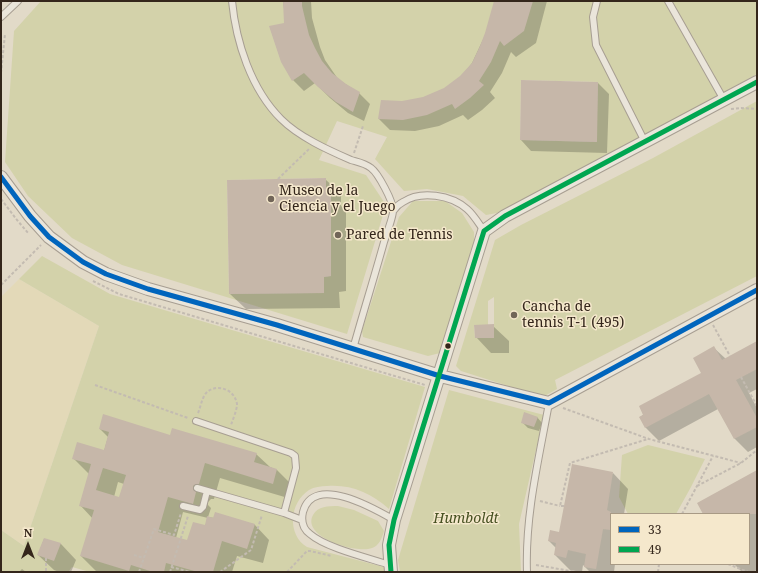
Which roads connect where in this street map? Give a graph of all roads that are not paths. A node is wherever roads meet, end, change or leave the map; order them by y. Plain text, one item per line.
1 (18, 1) edge
2 (232, 1) edge
3 (597, 1) edge
4 (668, 1) edge
5 (1, 17) edge
6 (757, 82) edge
7 (724, 100) junction
8 (645, 142) junction
9 (1, 177) edge
10 (394, 210) junction
11 (484, 231) junction
12 (757, 290) edge
13 (353, 349) junction
14 (440, 376) junction
15 (549, 403) junction
16 (196, 420) road end
17 (197, 488) dead end
18 (207, 492) junction
19 (183, 506) road end
20 (284, 513) junction
21 (302, 520) junction
22 (394, 520) junction
23 (390, 568) edge
24 (527, 572) edge

1 - 5 lane
2 - 10 lane
3 - 8 lane
4 - 7 lane
6 - 7 street
7 - 8 street
8 - 11 street
9 - 13 street
10 - 11 lane
10 - 13 lane
11 - 14 street
12 - 15 street
13 - 14 street
14 - 15 street
14 - 22 street
15 - 24 lane
16 - 20 lane
17 - 18 lane
18 - 19 lane
18 - 20 lane
20 - 21 lane
21 - 22 lane
21 - 23 lane
22 - 23 street

